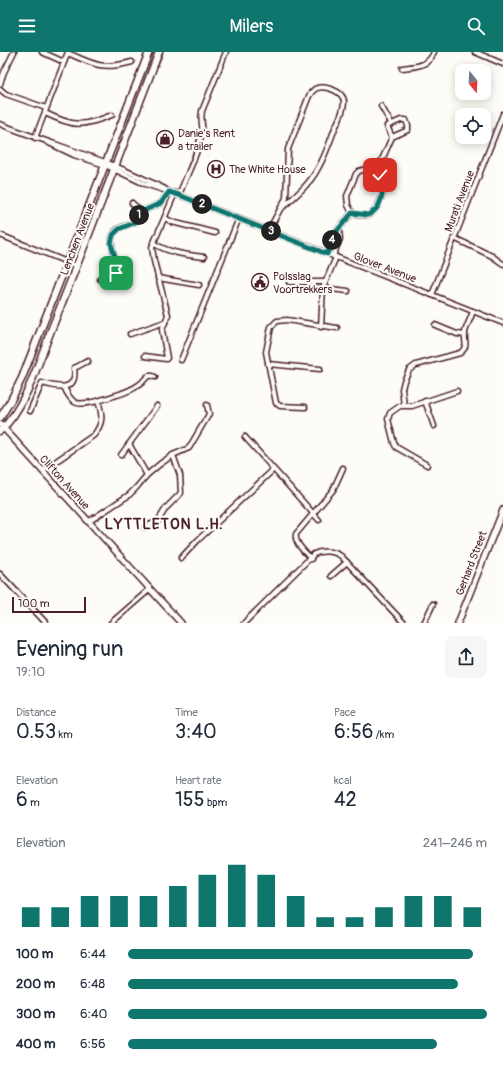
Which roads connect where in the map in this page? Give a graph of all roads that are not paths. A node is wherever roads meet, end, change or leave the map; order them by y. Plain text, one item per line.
1 (14, 52) edge
2 (42, 52) edge
3 (149, 52) edge
4 (159, 52) edge
5 (226, 52) edge
6 (434, 52) edge
7 (475, 52) edge
8 (68, 53) edge
9 (64, 62) junction
10 (132, 62) dead end
11 (503, 64) edge
12 (402, 68) dead end
13 (0, 84) edge
14 (0, 88) edge
15 (381, 106) dead end
16 (46, 108) junction
17 (45, 113) junction
18 (503, 114) edge
19 (112, 115) dead end
20 (391, 123) junction
21 (0, 124) edge
22 (35, 138) junction
23 (392, 138) junction
24 (105, 164) junction
25 (116, 168) junction
26 (377, 171) junction
27 (174, 193) junction
28 (132, 203) dead end
29 (282, 208) junction
30 (141, 212) junction
31 (352, 213) junction
32 (165, 218) junction
33 (239, 218) junction
34 (269, 230) junction
35 (339, 230) junction
36 (215, 233) dead end
37 (0, 235) edge
38 (454, 238) junction
39 (153, 243) junction
40 (327, 254) junction
41 (335, 256) junction
42 (204, 257) dead end
43 (68, 262) junction
44 (503, 264) edge
45 (77, 266) junction
46 (158, 278) junction
47 (100, 279) dead end
48 (290, 282) dead end
49 (325, 282) junction
50 (199, 285) dead end
51 (324, 288) junction
52 (348, 291) dead end
53 (432, 295) junction
54 (473, 311) junction
55 (165, 322) junction
56 (503, 322) edge
57 (435, 325) dead end
58 (321, 327) junction
59 (337, 328) dead end
60 (130, 334) dead end
61 (465, 335) junction
62 (145, 356) dead end
63 (181, 360) dead end
64 (88, 361) dead end
65 (268, 364) junction
66 (320, 369) dead end
67 (155, 377) dead end
68 (64, 387) junction
69 (457, 391) dead end
70 (11, 400) junction
71 (98, 401) junction
72 (425, 401) junction
73 (207, 405) dead end
74 (404, 405) junction
75 (0, 406) edge
76 (157, 406) dead end
77 (305, 407) dead end
78 (30, 411) dead end
79 (0, 418) edge
80 (434, 426) dead end
81 (1, 428) edge
82 (246, 437) dead end
83 (129, 444) junction
84 (121, 455) dead end
85 (173, 455) junction
86 (428, 465) dead end
87 (343, 468) dead end
88 (273, 470) junction
89 (42, 471) junction
90 (147, 475) junction
91 (503, 510) edge
92 (313, 513) junction
93 (503, 516) edge
94 (319, 520) dead end
95 (88, 522) junction
96 (145, 527) dead end
97 (181, 558) dead end
98 (311, 559) junction
99 (347, 562) junction
100 (0, 574) edge
101 (330, 576) dead end
102 (150, 588) junction
103 (433, 604) dead end
104 (46, 623) edge
105 (111, 623) edge
106 (181, 623) edge
107 (244, 623) edge
108 (404, 623) edge
109 (424, 623) edge
110 (459, 623) edge

1 - 13 street
2 - 9 street
3 - 24 main road, Lenchen Avenue
4 - 25 main road, Lenchen Avenue
5 - 27 street
6 - 12 street
7 - 11 street
8 - 9 street
8 - 10 street
9 - 16 street
14 - 16 street
15 - 20 street
16 - 17 street
17 - 19 street
17 - 22 street
18 - 38 street, Murati Avenue
20 - 23 street
20 - 23 street
21 - 22 street, Glover Avenue
22 - 24 street, Glover Avenue
23 - 26 street
24 - 25 street, Glover Avenue
24 - 43 main road, Lenchen Avenue
25 - 27 street, Glover Avenue
25 - 45 main road, Lenchen Avenue
26 - 31 street
26 - 31 street
27 - 30 street
27 - 32 street
27 - 33 street, Glover Avenue
28 - 30 street
29 - 29 street
29 - 34 street
30 - 47 street
31 - 35 street
32 - 36 street
32 - 39 street
33 - 34 street, Glover Avenue
33 - 63 street
34 - 40 street, Glover Avenue
35 - 40 street
35 - 41 street
37 - 43 street
38 - 44 street
38 - 53 street, Murati Avenue
39 - 42 street
39 - 46 street
40 - 41 street, Glover Avenue
41 - 49 street
41 - 53 street, Glover Avenue
43 - 45 street
43 - 70 main road, Lenchen Avenue
45 - 81 main road, Lenchen Avenue
46 - 50 street
46 - 55 street
48 - 49 street
49 - 51 street
51 - 52 street
51 - 58 street
53 - 54 street, Glover Avenue
54 - 56 street, Glover Avenue
54 - 61 street
55 - 60 street
55 - 62 street
57 - 61 street
58 - 59 street
58 - 65 street
61 - 74 street
64 - 68 street
65 - 66 street
65 - 77 street
67 - 71 street
68 - 71 street
68 - 78 street
69 - 72 street
70 - 75 main road
70 - 79 main road, Lenchen Avenue
71 - 89 street
72 - 74 street
72 - 80 street
73 - 85 street
74 - 86 street
76 - 83 street
81 - 89 street, Clifton Avenue
82 - 88 street
83 - 84 street
83 - 90 street
85 - 90 street
85 - 96 street
87 - 92 street
88 - 92 street
88 - 97 street
89 - 95 street, Clifton Avenue
90 - 95 street
91 - 110 street, Gerhard Street
92 - 94 street
92 - 98 street
93 - 110 street, Gerhard Street
95 - 102 street, Clifton Avenue
98 - 99 street
98 - 107 street
99 - 101 street
99 - 108 street
100 - 104 street
102 - 105 street
102 - 106 street, Clifton Avenue
103 - 109 street

